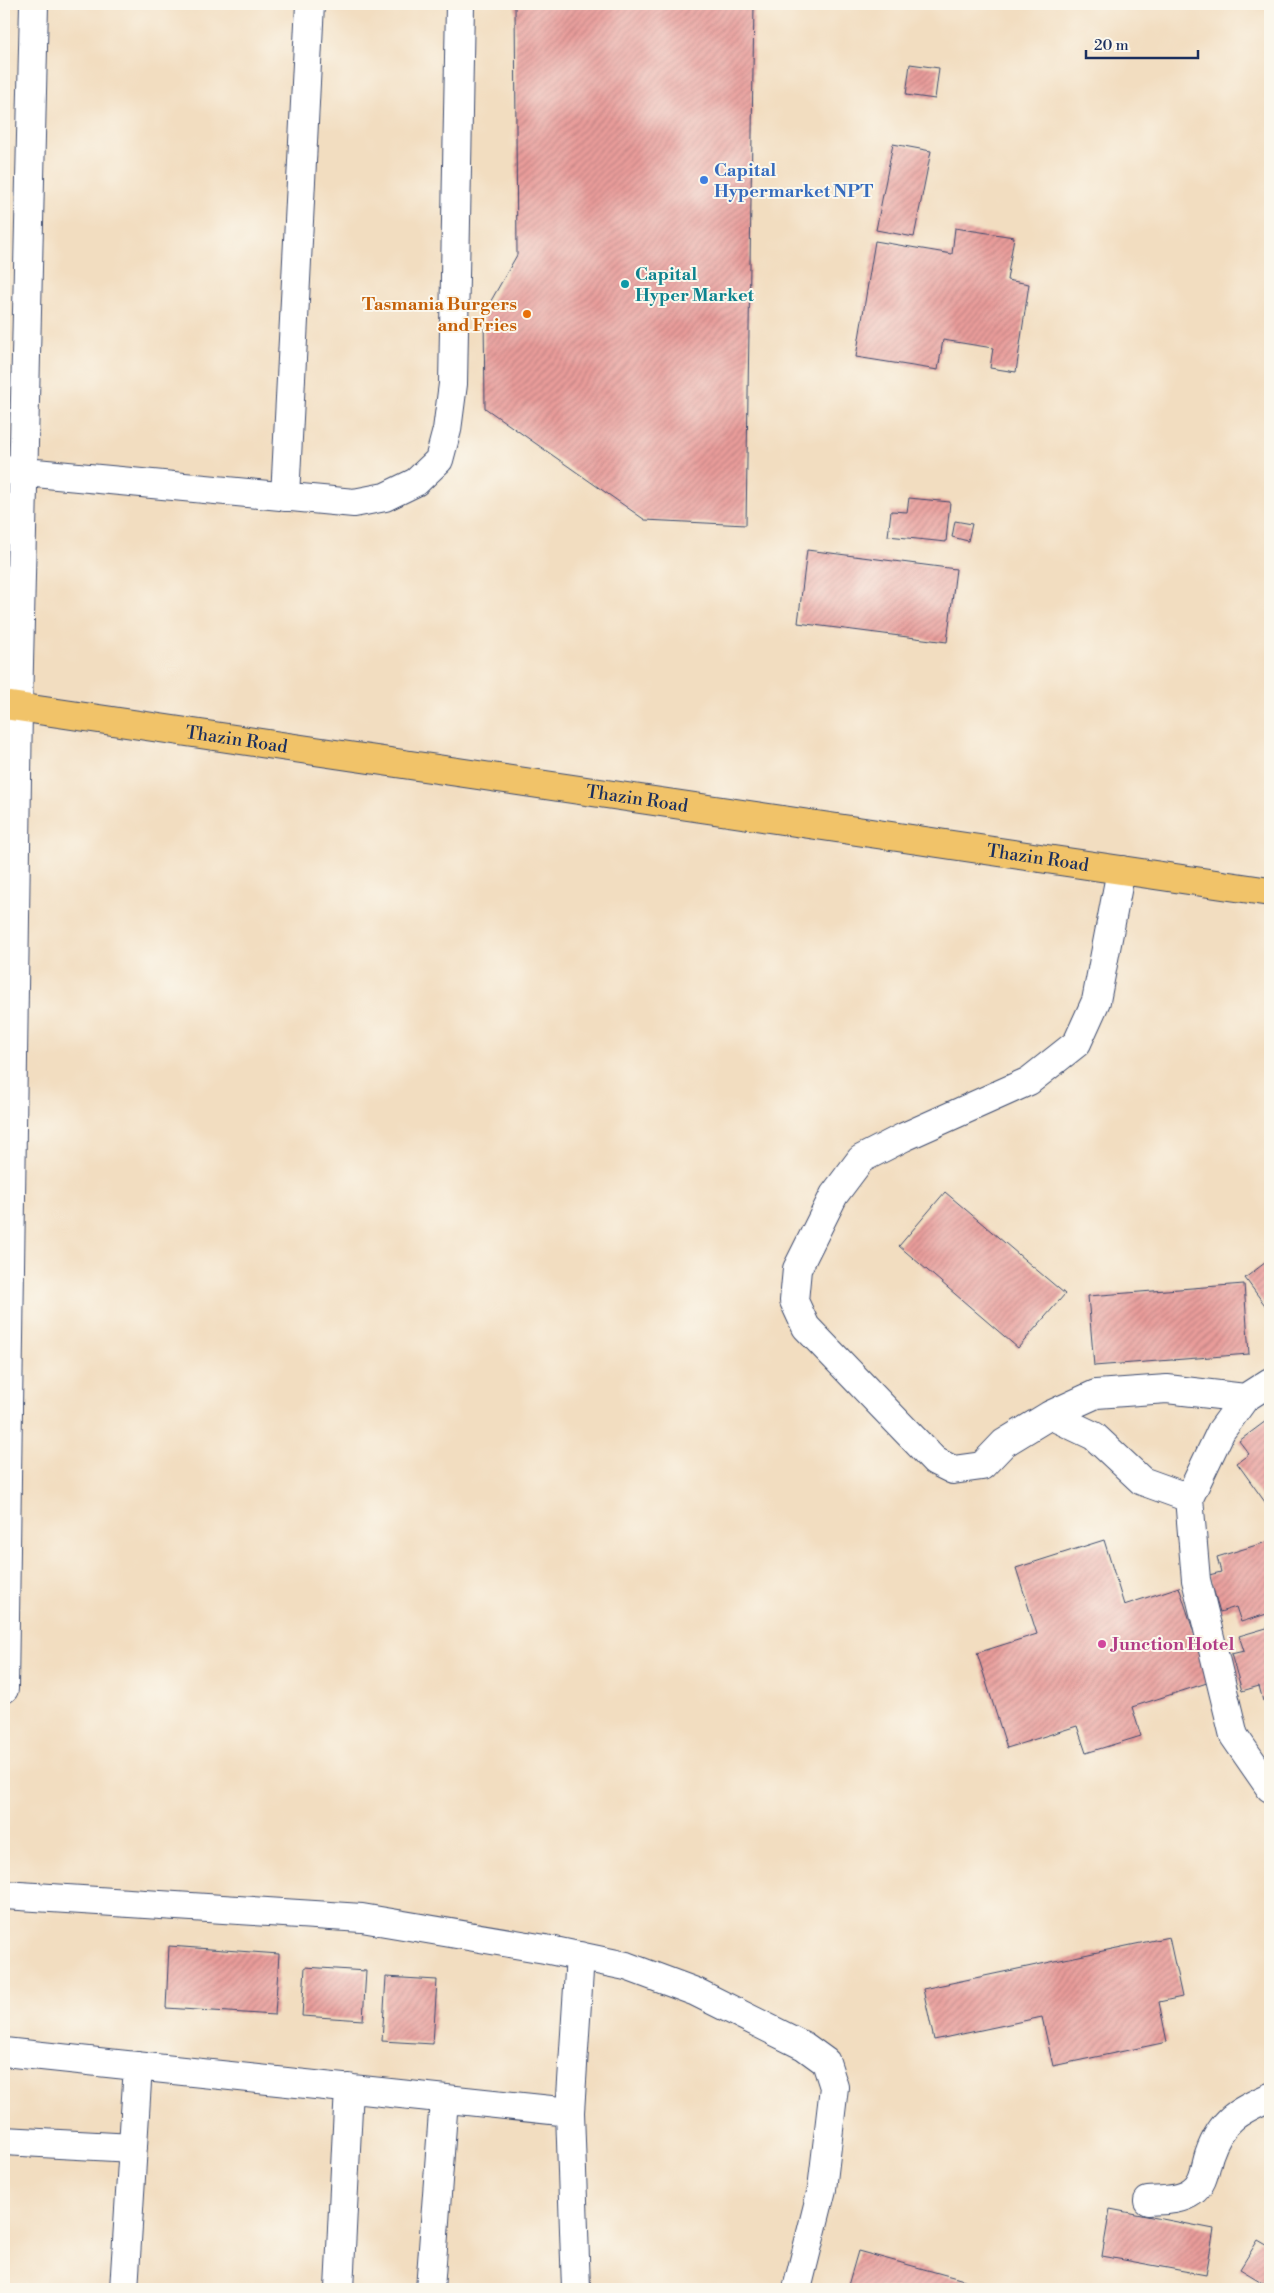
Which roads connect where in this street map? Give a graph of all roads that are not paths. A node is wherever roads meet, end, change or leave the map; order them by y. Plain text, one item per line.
1 (34, 4) edge
2 (310, 4) edge
3 (460, 4) edge
4 (14, 471) edge
5 (285, 497) junction
6 (11, 706) edge
7 (1120, 870) junction
8 (1270, 892) edge
9 (1270, 1382) edge
10 (1245, 1398) junction
11 (1050, 1415) junction
12 (1188, 1498) junction
13 (4, 1689) edge
14 (1270, 1788) edge
15 (4, 1895) edge
16 (580, 1956) junction
17 (4, 2052) edge
18 (138, 2066) junction
19 (349, 2088) junction
20 (1270, 2096) edge
21 (444, 2098) junction
22 (570, 2112) junction
23 (4, 2141) edge
24 (133, 2148) junction
25 (1148, 2201) dead end
26 (124, 2289) edge
27 (340, 2289) edge
28 (430, 2289) edge
29 (576, 2289) edge
30 (797, 2289) edge

1 - 4 street
2 - 5 street
3 - 5 street
4 - 5 street
4 - 6 street
6 - 7 main road, Thazin Road
6 - 13 street
7 - 8 main road, Thazin Road
7 - 11 street
9 - 10 street
10 - 11 street
10 - 12 street
11 - 12 street
12 - 14 street
15 - 16 street
16 - 22 street
16 - 30 street
17 - 18 street
18 - 19 street
18 - 24 street
19 - 21 street
19 - 27 street
20 - 25 street
21 - 22 street
21 - 28 street
22 - 29 street
23 - 24 street
24 - 26 street

